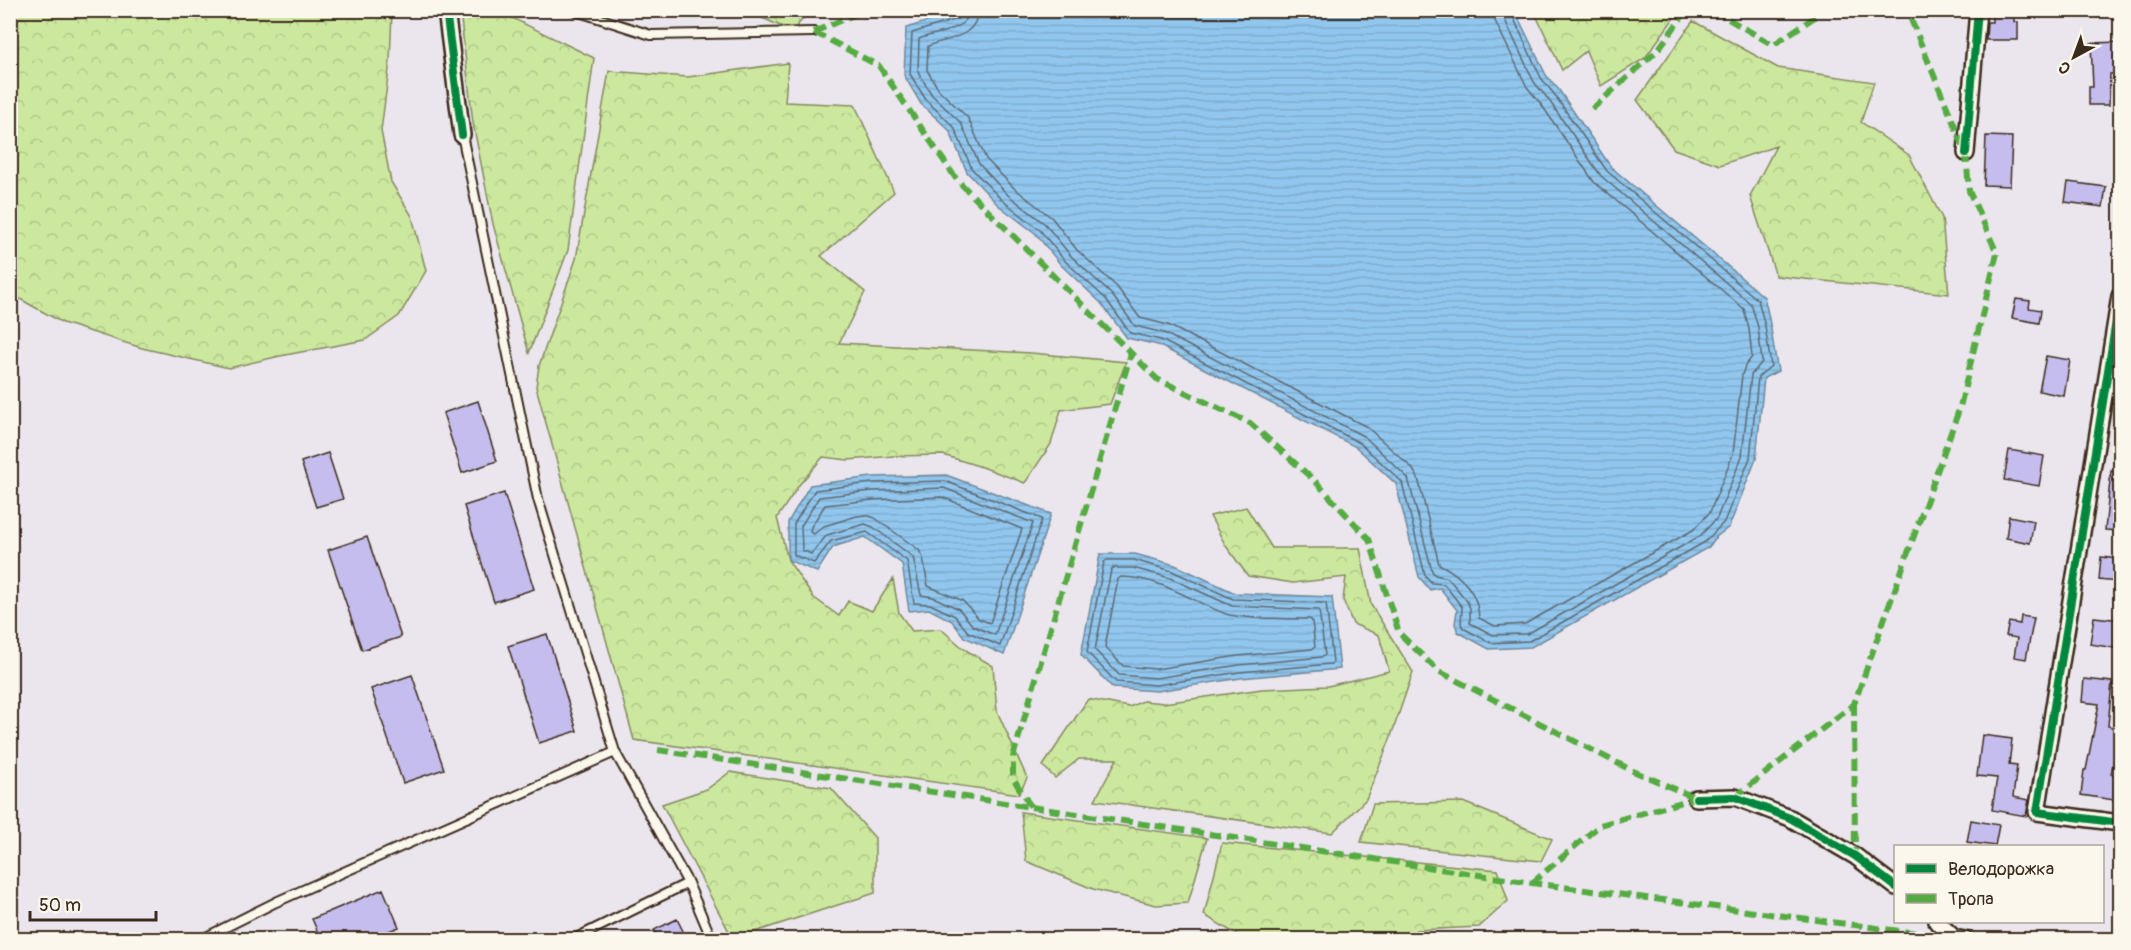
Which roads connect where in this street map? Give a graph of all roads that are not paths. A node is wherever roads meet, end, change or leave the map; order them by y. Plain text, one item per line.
1 (446, 10) edge
2 (573, 10) edge
3 (1978, 10) edge
4 (814, 32) dead end
5 (462, 135) joint
6 (1966, 153) dead end
7 (2121, 296) edge
8 (615, 752) junction
9 (1696, 798) dead end
10 (2121, 823) edge
11 (688, 883) junction
12 (1894, 885) edge
13 (1939, 923) edge
14 (200, 939) edge
15 (572, 939) edge
16 (712, 939) edge
17 (1965, 939) edge

1 - 5 street
2 - 4 lane
3 - 6 street
5 - 8 lane
7 - 10 street
8 - 11 lane
8 - 14 lane
9 - 12 street
11 - 15 lane
11 - 16 lane
13 - 17 street

